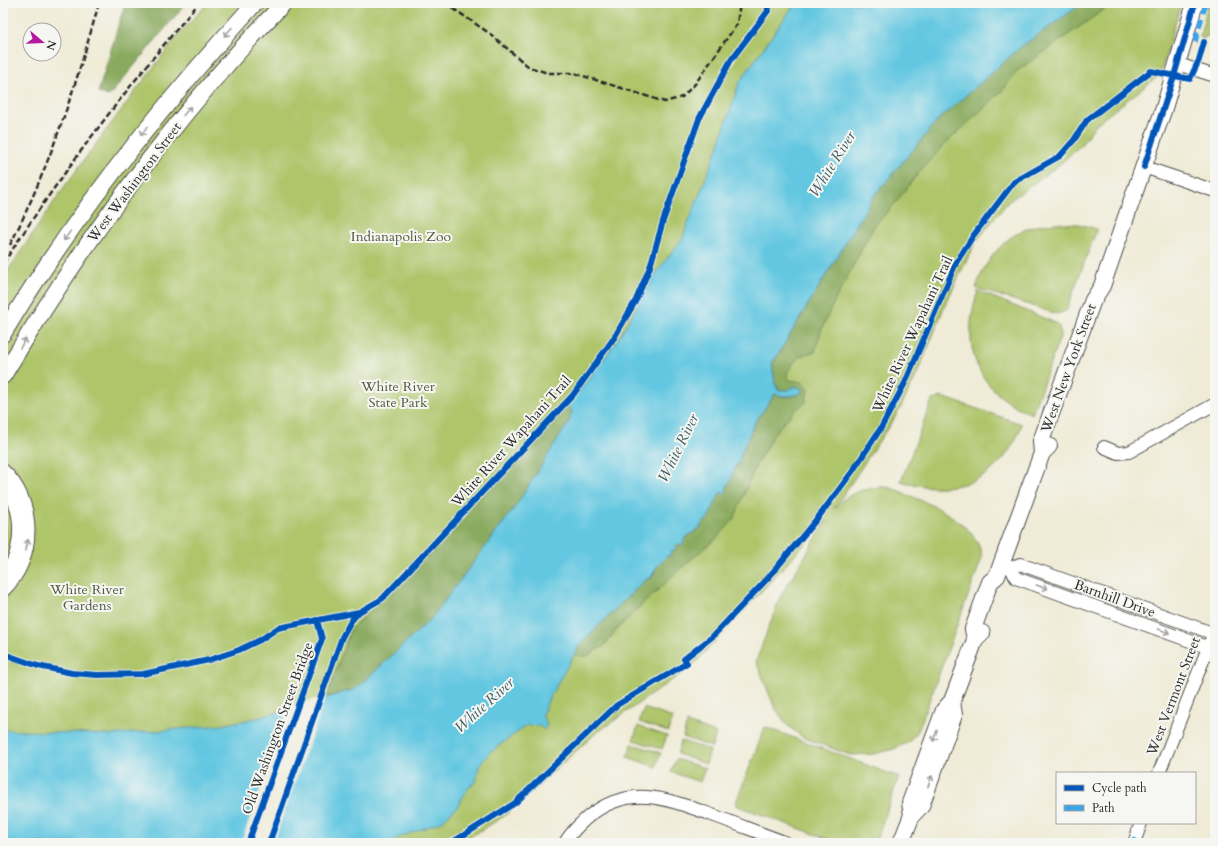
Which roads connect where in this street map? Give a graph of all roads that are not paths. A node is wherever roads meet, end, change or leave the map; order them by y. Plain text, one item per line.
1 (255, 3) edge
2 (284, 3) edge
3 (1195, 3) edge
4 (1178, 64) junction
5 (1215, 76) edge
6 (1144, 166) junction
7 (1215, 191) edge
8 (3, 334) edge
9 (3, 376) edge
10 (1215, 404) edge
11 (1104, 447) dead end
12 (3, 470) edge
13 (3, 484) edge
14 (1003, 570) junction
15 (3, 577) edge
16 (3, 591) edge
17 (1214, 632) edge
18 (1211, 649) edge
19 (1159, 772) edge
20 (1141, 824) edge
21 (1134, 840) edge
22 (565, 843) edge
23 (787, 843) edge
24 (901, 843) edge

1 -> 8 main road, West Washington Street
9 -> 2 main road, West Washington Street
3 - 4 main road, West New York Street
4 - 5 street
4 - 6 main road, West New York Street
6 - 7 street
6 - 14 main road, West New York Street
10 - 11 street
16 -> 12 street
13 - 15 street
14 - 17 street, Barnhill Drive
14 -> 18 street, Barnhill Drive
14 - 24 main road, West New York Street
17 - 18 street, West Vermont Street
18 - 19 street, West Vermont Street
20 - 21 street
22 - 23 street

